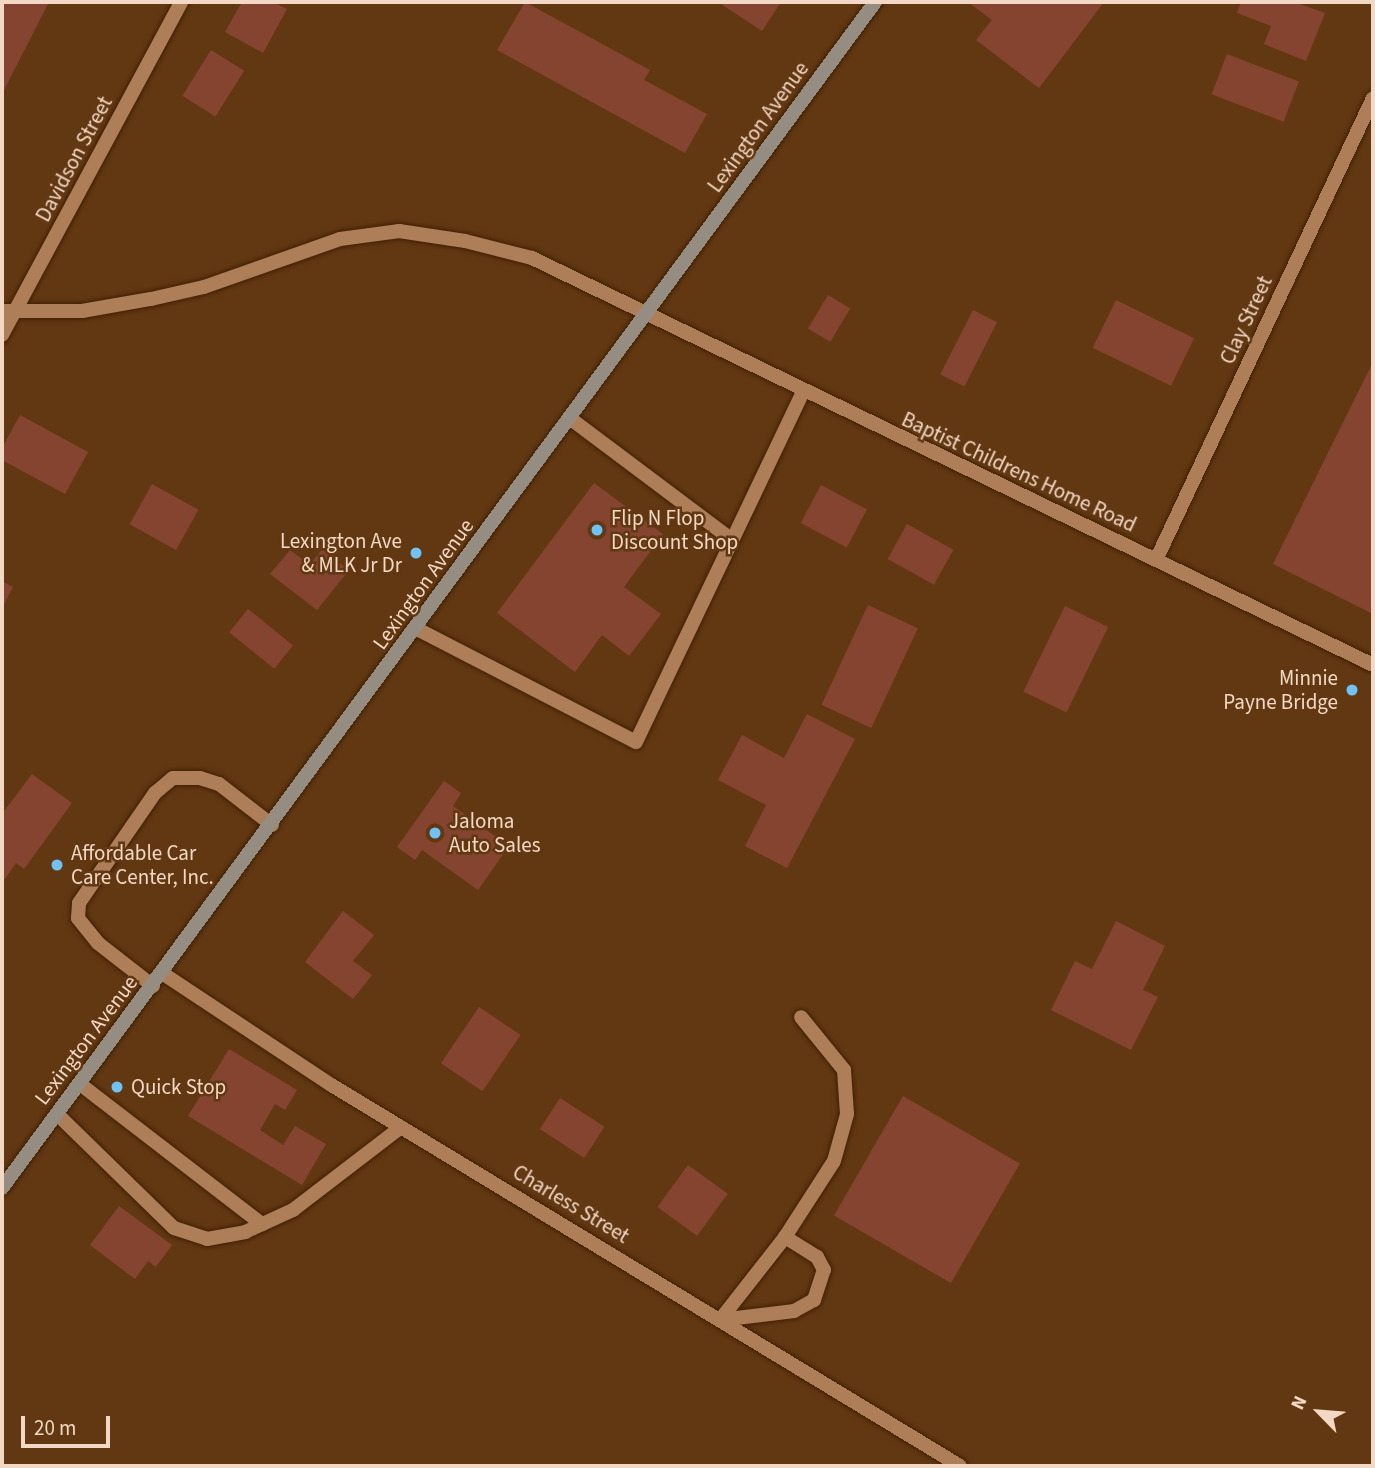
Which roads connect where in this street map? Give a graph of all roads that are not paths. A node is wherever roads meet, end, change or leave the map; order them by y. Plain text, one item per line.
1 (181, 2) edge
2 (875, 2) edge
3 (1373, 98) edge
4 (8, 312) edge
5 (646, 318) junction
6 (2, 335) edge
7 (803, 392) junction
8 (571, 419) junction
9 (732, 540) junction
10 (1156, 560) junction
11 (416, 629) junction
12 (1373, 666) edge
13 (272, 825) junction
14 (162, 973) junction
15 (153, 986) junction
16 (801, 1017) dead end
17 (80, 1084) junction
18 (57, 1114) junction
19 (401, 1127) junction
20 (2, 1188) edge
21 (262, 1224) junction
22 (785, 1237) junction
23 (720, 1320) junction
24 (960, 1466) edge

1 - 4 street, Davidson Street
2 - 5 main road, Lexington Avenue
3 - 10 street, Clay Street
4 - 5 street, Baptist Childrens Home Road
4 - 6 street, Davidson Street
5 - 7 street, Baptist Childrens Home Road
5 - 8 main road, Lexington Avenue
7 - 9 street
7 - 10 street, Baptist Childrens Home Road
8 - 9 street
8 - 11 main road, Lexington Avenue
9 - 11 street
10 - 12 street, Baptist Childrens Home Road
11 - 13 main road, Lexington Avenue
13 - 14 main road, Lexington Avenue
13 - 15 street
14 - 15 main road, Lexington Avenue
14 - 19 street, Charless Street
15 - 17 main road, Lexington Avenue
16 - 22 street
17 - 18 main road, Lexington Avenue
17 - 21 street
18 - 20 main road, Lexington Avenue
18 - 21 street
19 - 21 street
19 - 23 street, Charless Street
22 - 23 street
22 - 23 street
23 - 24 street, Charless Street

